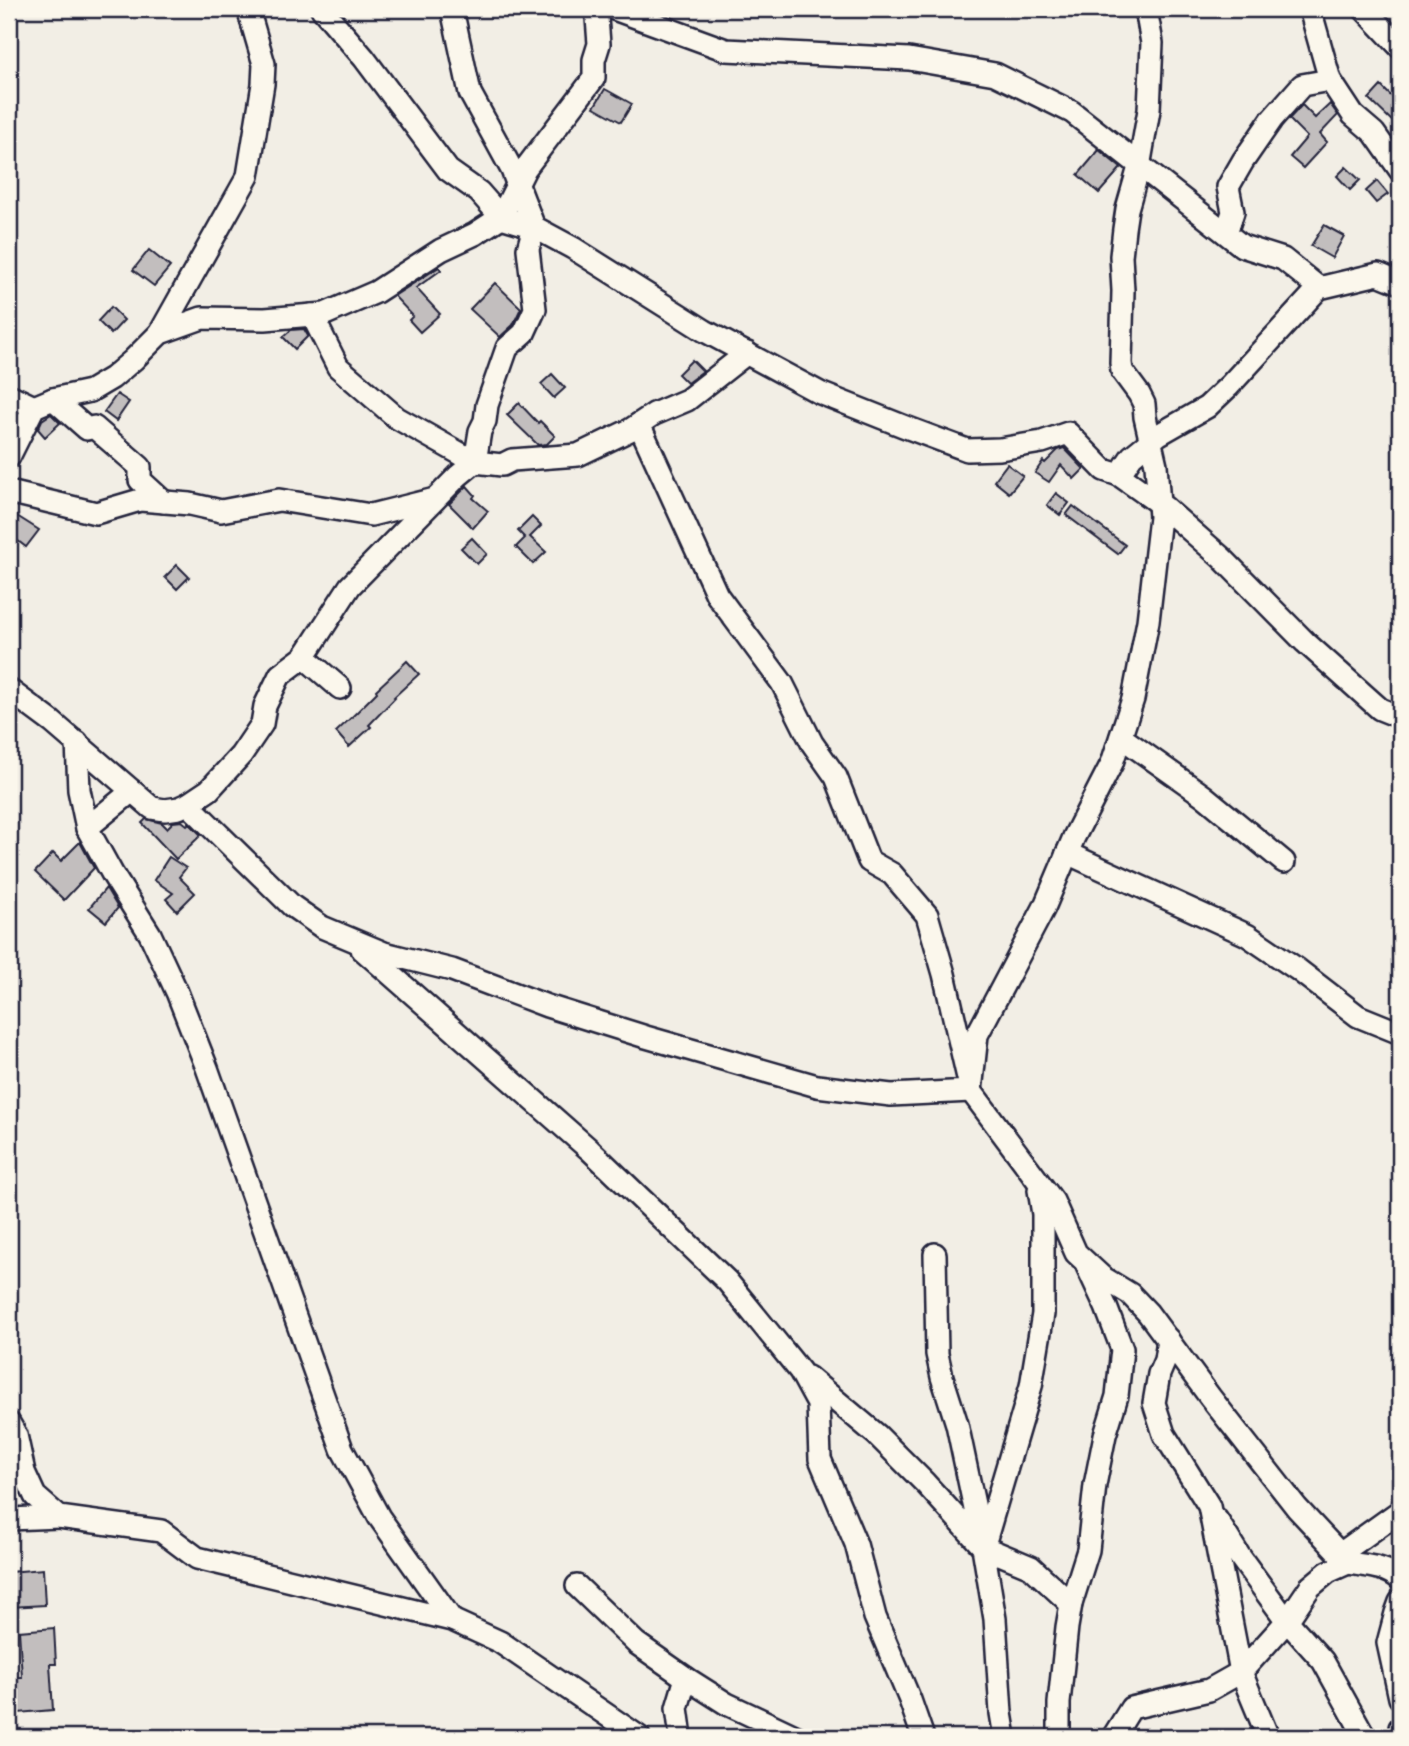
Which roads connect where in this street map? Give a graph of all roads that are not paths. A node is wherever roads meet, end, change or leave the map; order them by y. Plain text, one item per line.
1 (248, 9) edge
2 (322, 9) edge
3 (453, 9) edge
4 (595, 9) edge
5 (614, 9) edge
6 (1146, 9) edge
7 (1310, 9) edge
8 (1364, 9) edge
9 (1400, 47) edge
10 (1330, 80) junction
11 (1139, 167) junction
12 (1400, 170) edge
13 (518, 184) junction
14 (501, 216) junction
15 (534, 227) junction
16 (1226, 233) junction
17 (1400, 283) edge
18 (1319, 288) junction
19 (312, 315) junction
20 (160, 332) junction
21 (747, 353) junction
22 (9, 395) edge
23 (44, 403) junction
24 (639, 424) junction
25 (1151, 441) junction
26 (9, 457) edge
27 (475, 462) junction
28 (1119, 475) junction
29 (9, 492) edge
30 (437, 498) junction
31 (164, 502) junction
32 (1159, 504) junction
33 (304, 657) junction
34 (340, 688) dead end
35 (9, 690) edge
36 (1400, 717) edge
37 (1121, 737) junction
38 (77, 742) junction
39 (132, 791) junction
40 (188, 804) junction
41 (87, 828) junction
42 (1067, 853) junction
43 (1284, 862) dead end
44 (354, 940) junction
45 (1400, 1033) edge
46 (971, 1091) junction
47 (1037, 1180) junction
48 (935, 1254) dead end
49 (1085, 1261) junction
50 (1168, 1339) junction
51 (800, 1371) junction
52 (9, 1423) edge
53 (1209, 1506) junction
54 (1400, 1511) edge
55 (59, 1517) junction
56 (9, 1519) edge
57 (984, 1547) junction
58 (1344, 1559) junction
59 (1400, 1579) edge
60 (577, 1586) dead end
61 (1400, 1602) edge
62 (1072, 1604) junction
63 (452, 1619) junction
64 (1287, 1621) junction
65 (1241, 1672) junction
66 (686, 1678) junction
67 (1400, 1698) edge
68 (1400, 1728) edge
69 (639, 1737) edge
70 (645, 1737) edge
71 (681, 1737) edge
72 (797, 1737) edge
73 (923, 1737) edge
74 (1005, 1737) edge
75 (1059, 1737) edge
76 (1113, 1737) edge
77 (1268, 1737) edge
78 (1365, 1737) edge
79 (1400, 1737) edge

1 - 20 street
2 - 14 street
3 - 13 street
4 - 13 street
5 - 11 street
6 - 11 street
7 - 10 street
8 - 9 street
10 - 12 street
10 - 16 street
11 - 16 street
11 - 25 street
13 - 14 street
13 - 15 street
14 - 15 street
14 - 19 street
15 - 21 street
15 - 27 street
16 - 18 street
17 - 18 street
18 - 25 street
19 - 20 street
19 - 27 street
20 - 23 street
21 - 24 street
21 - 28 street
22 - 23 street
23 - 26 street
23 - 31 street
24 - 27 street
24 - 46 street
25 - 28 street
25 - 32 street
27 - 30 street
28 - 32 street
29 - 31 street
30 - 31 street
30 - 33 street
32 - 36 street
32 - 37 street
33 - 34 street
33 - 40 street
35 - 38 street
37 - 42 street
37 - 43 street
38 - 39 street
38 - 41 street
39 - 40 street
39 - 41 street
40 - 44 street
41 - 63 street
42 - 45 street
42 - 46 street
44 - 46 street
44 - 51 street
46 - 47 street
47 - 49 street
47 - 57 street
48 - 57 street
49 - 50 street
49 - 62 street
50 - 53 street
50 - 58 street
51 - 57 street
51 - 73 street
52 - 55 street
53 - 64 street
53 - 65 street
54 - 58 street
55 - 56 street
55 - 63 street
57 - 62 street
57 - 74 street
58 - 59 street
58 - 64 street
60 - 66 street
61 - 67 street
62 - 75 street
63 - 69 street
64 - 65 street
64 - 78 street
65 - 76 street
65 - 77 street
66 - 71 street
66 - 72 street
68 - 79 street
69 - 70 street

